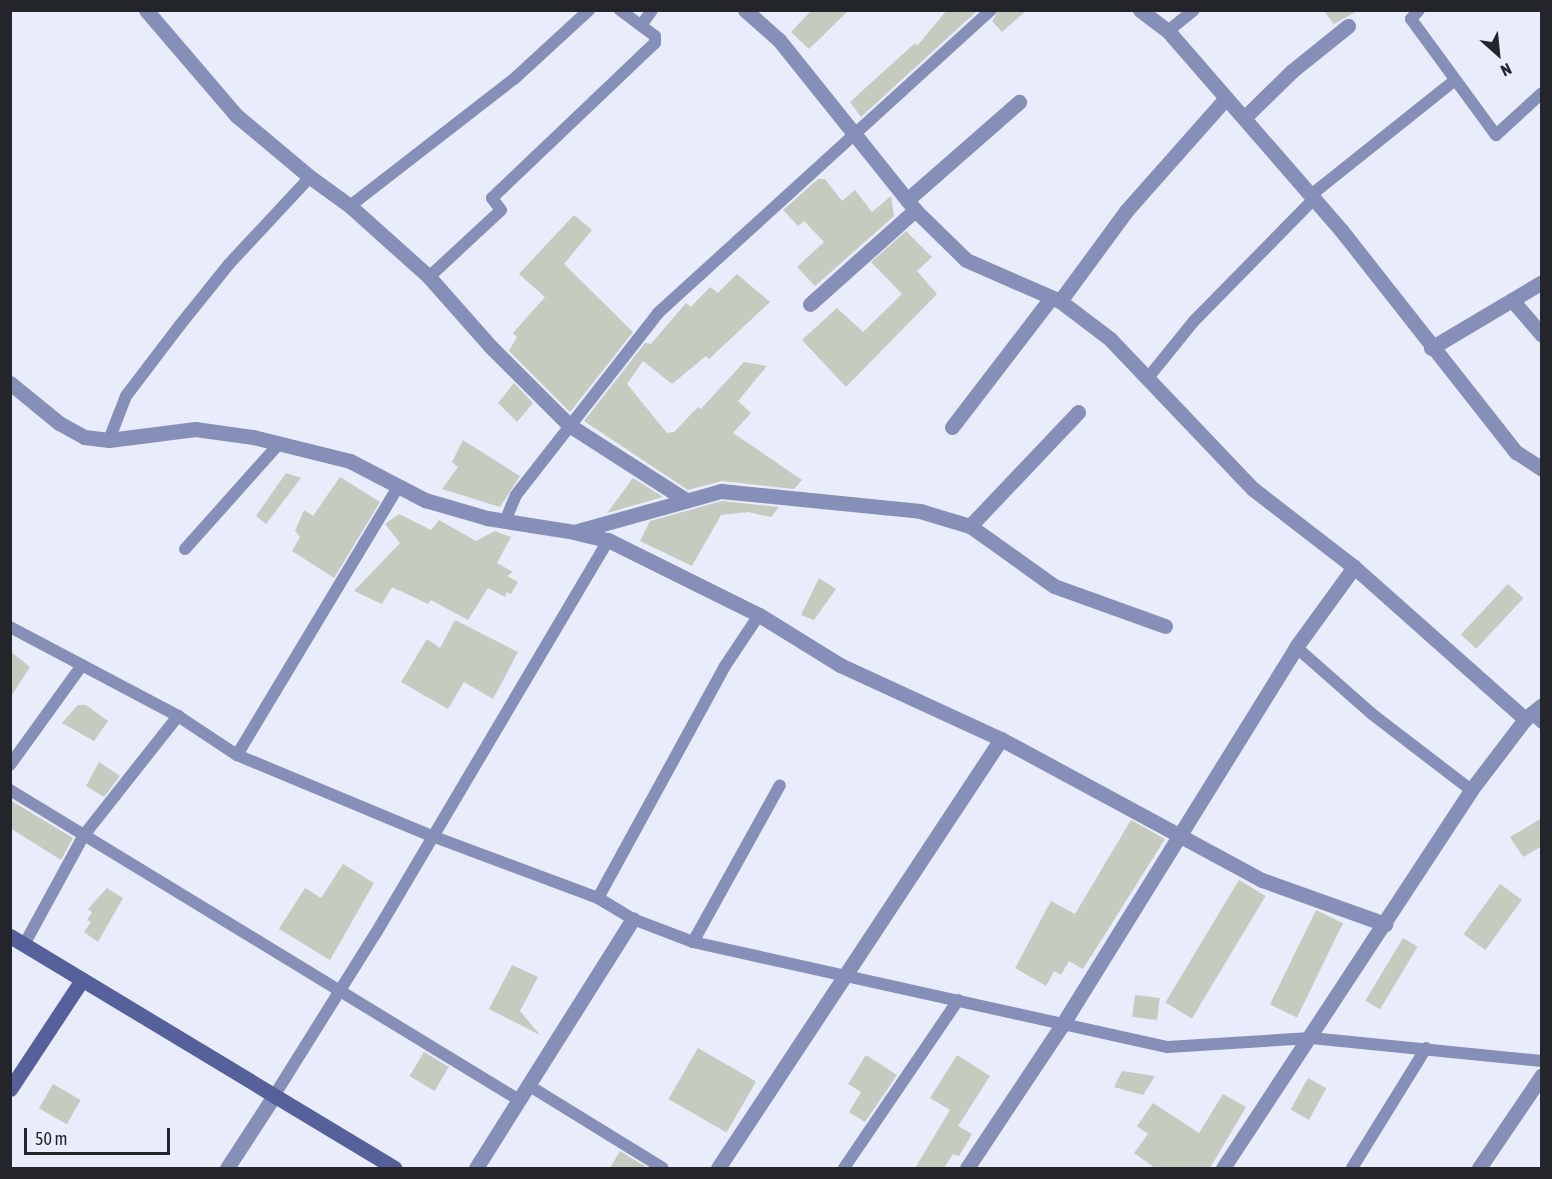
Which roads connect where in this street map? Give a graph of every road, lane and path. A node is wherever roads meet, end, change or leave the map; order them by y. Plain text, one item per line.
1 (147, 10) edge
2 (589, 10) edge
3 (620, 10) edge
4 (652, 10) edge
5 (744, 10) edge
6 (991, 10) edge
7 (1140, 10) edge
8 (1194, 10) edge
9 (1419, 10) edge
10 (642, 24) junction
11 (1348, 26) dead end
12 (1168, 31) junction
13 (1454, 81) junction
14 (1542, 93) edge
15 (1226, 98) junction
16 (1019, 102) dead end
17 (1244, 118) junction
18 (855, 133) junction
19 (310, 177) junction
20 (1313, 197) junction
21 (911, 205) junction
22 (350, 206) junction
23 (429, 277) junction
24 (1542, 282) edge
25 (1055, 299) junction
26 (1512, 300) junction
27 (810, 304) dead end
28 (1542, 335) edge
29 (1431, 348) junction
30 (1147, 379) junction
31 (10, 383) edge
32 (1078, 412) dead end
33 (569, 425) junction
34 (952, 427) dead end
35 (109, 440) junction
36 (277, 446) junction
37 (1542, 469) edge
38 (398, 487) junction
39 (686, 500) junction
40 (505, 521) junction
41 (970, 526) junction
42 (574, 532) junction
43 (608, 540) junction
44 (185, 549) dead end
45 (1354, 567) junction
46 (759, 615) junction
47 (1165, 626) dead end
48 (10, 627) edge
49 (1296, 646) junction
50 (82, 665) junction
51 (1535, 715) edge
52 (178, 716) junction
53 (1001, 739) junction
54 (237, 756) junction
55 (10, 765) edge
56 (780, 785) dead end
57 (10, 790) edge
58 (1471, 790) junction
59 (84, 835) junction
60 (432, 836) junction
61 (1176, 836) junction
62 (598, 898) junction
63 (633, 919) junction
64 (1384, 924) junction
65 (10, 936) edge
66 (693, 942) junction
67 (25, 943) junction
68 (841, 976) junction
69 (82, 980) junction
70 (340, 991) junction
71 (958, 1000) junction
72 (1062, 1025) junction
73 (1311, 1038) junction
74 (1426, 1048) junction
75 (1542, 1060) edge
76 (1542, 1075) edge
77 (528, 1085) junction
78 (10, 1089) edge
79 (274, 1096) junction
80 (519, 1100) junction
81 (226, 1168) edge
82 (395, 1168) edge
83 (476, 1168) edge
84 (663, 1168) edge
85 (718, 1168) edge
86 (844, 1168) edge
87 (967, 1168) edge
88 (1223, 1168) edge
89 (1352, 1168) edge
90 (1479, 1168) edge

1 - 19 street
2 - 22 lane
3 - 10 lane
4 - 10 lane
5 - 18 street
6 - 18 lane
7 - 12 street
8 - 12 lane
9 - 13 lane
10 - 23 lane
11 - 17 street
12 - 15 street
13 - 14 lane
13 - 20 lane
15 - 17 street
15 - 25 street
16 - 21 street
17 - 20 street
18 - 21 street
18 - 33 lane
19 - 22 street
19 - 35 lane
20 - 29 street
20 - 30 lane
21 - 25 street
21 - 27 street
22 - 23 street
23 - 33 street
24 - 26 street
25 - 30 street
25 - 34 street
26 - 28 street
26 - 29 street
29 - 37 street
30 - 45 street
31 - 35 street
32 - 41 street
33 - 39 street
33 - 40 lane
35 - 36 street
36 - 38 street
36 - 44 lane
38 - 40 street
38 - 54 lane
39 - 41 street
39 - 42 street
40 - 42 street
41 - 47 street
42 - 43 street
43 - 46 street
43 - 60 lane
45 - 49 street
45 - 51 street
46 - 53 street
46 - 62 lane
48 - 50 lane
49 - 58 lane
49 - 61 street
50 - 52 lane
50 - 55 lane
51 - 58 street
52 - 54 lane
52 - 59 lane
53 - 61 street
53 - 68 street
54 - 60 lane
56 - 66 lane
57 - 59 lane
58 - 64 street
59 - 67 lane
59 - 70 lane
60 - 62 lane
60 - 70 lane
61 - 64 street
61 - 72 street
62 - 63 lane
63 - 66 lane
63 - 77 street
64 - 73 street
65 - 67 main road
66 - 68 lane
67 - 69 main road
68 - 71 lane
68 - 85 street
69 - 78 main road
69 - 79 main road
70 - 79 lane
70 - 80 lane
71 - 72 lane
71 - 86 lane
72 - 73 lane
72 - 87 street
73 - 74 lane
73 - 88 street
74 - 75 lane
74 - 89 lane
76 - 90 street
77 - 80 street
77 - 84 lane
79 - 81 street
79 - 82 main road
80 - 83 street

